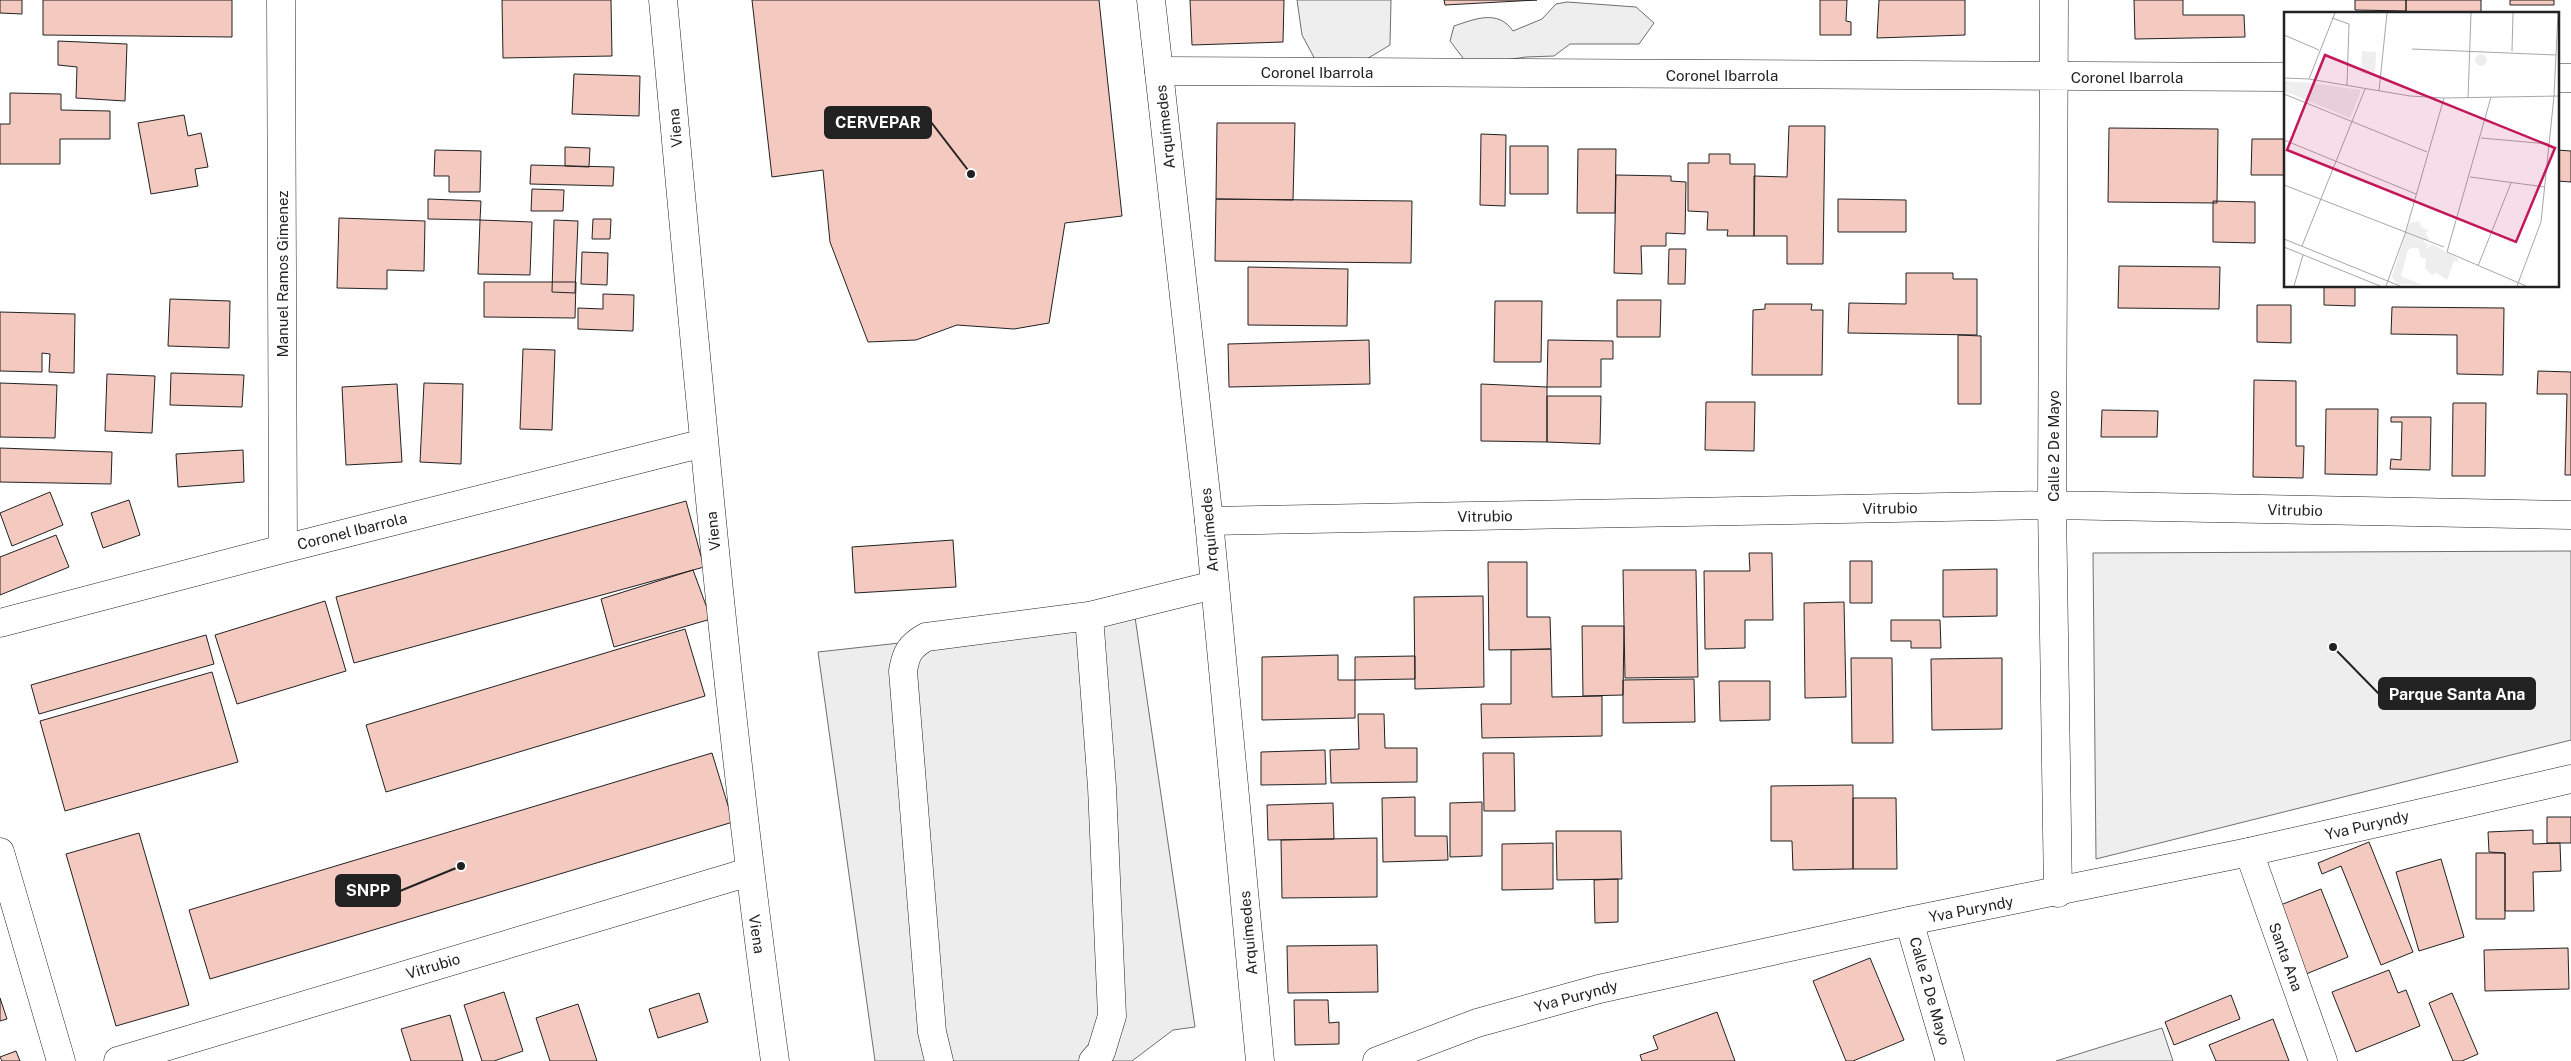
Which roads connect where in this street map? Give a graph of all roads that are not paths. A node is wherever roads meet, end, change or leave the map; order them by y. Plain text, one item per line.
1 (281, 0) edge
2 (663, 0) edge
3 (1151, 0) edge
4 (2054, 0) edge
5 (1159, 71) junction
6 (2053, 77) junction
7 (2284, 77) edge
8 (2558, 78) edge
9 (2571, 78) edge
10 (704, 443) junction
11 (2052, 505) junction
12 (2571, 515) edge
13 (1210, 521) junction
14 (283, 549) junction
15 (1214, 585) junction
16 (1089, 616) junction
17 (0, 623) edge
18 (2571, 779) edge
19 (0, 852) edge
20 (2249, 852) junction
21 (749, 872) junction
22 (2058, 892) junction
23 (1909, 921) junction
24 (61, 1061) edge
25 (118, 1061) edge
26 (775, 1061) edge
27 (939, 1061) edge
28 (1093, 1061) edge
29 (1260, 1061) edge
30 (1377, 1061) edge
31 (1950, 1061) edge
32 (2323, 1061) edge

1 - 14 street, Manuel Ramos Gimenez
2 - 10 street, Viena
3 - 5 street, Arquímedes
4 - 6 street, Calle 2 De Mayo
5 - 6 street, Coronel Ibarrola
5 - 13 street, Arquímedes
6 - 7 street, Coronel Ibarrola
6 - 11 street, Calle 2 De Mayo
8 - 9 street
10 - 14 street, Coronel Ibarrola
10 - 21 street, Viena
11 - 12 street, Vitrubio
11 - 13 street, Vitrubio
11 - 22 street, Calle 2 De Mayo
13 - 15 street, Arquímedes
14 - 17 street, Coronel Ibarrola
15 - 16 street
15 - 29 street, Arquímedes
16 - 27 street
16 - 28 street
18 - 20 street, Yva Puryndy
19 - 24 street
20 - 22 street, Yva Puryndy
20 - 32 street, Santa Ana
21 - 25 street, Vitrubio
21 - 26 street, Viena
22 - 23 street, Yva Puryndy
23 - 30 street, Yva Puryndy
23 - 31 street, Calle 2 De Mayo

